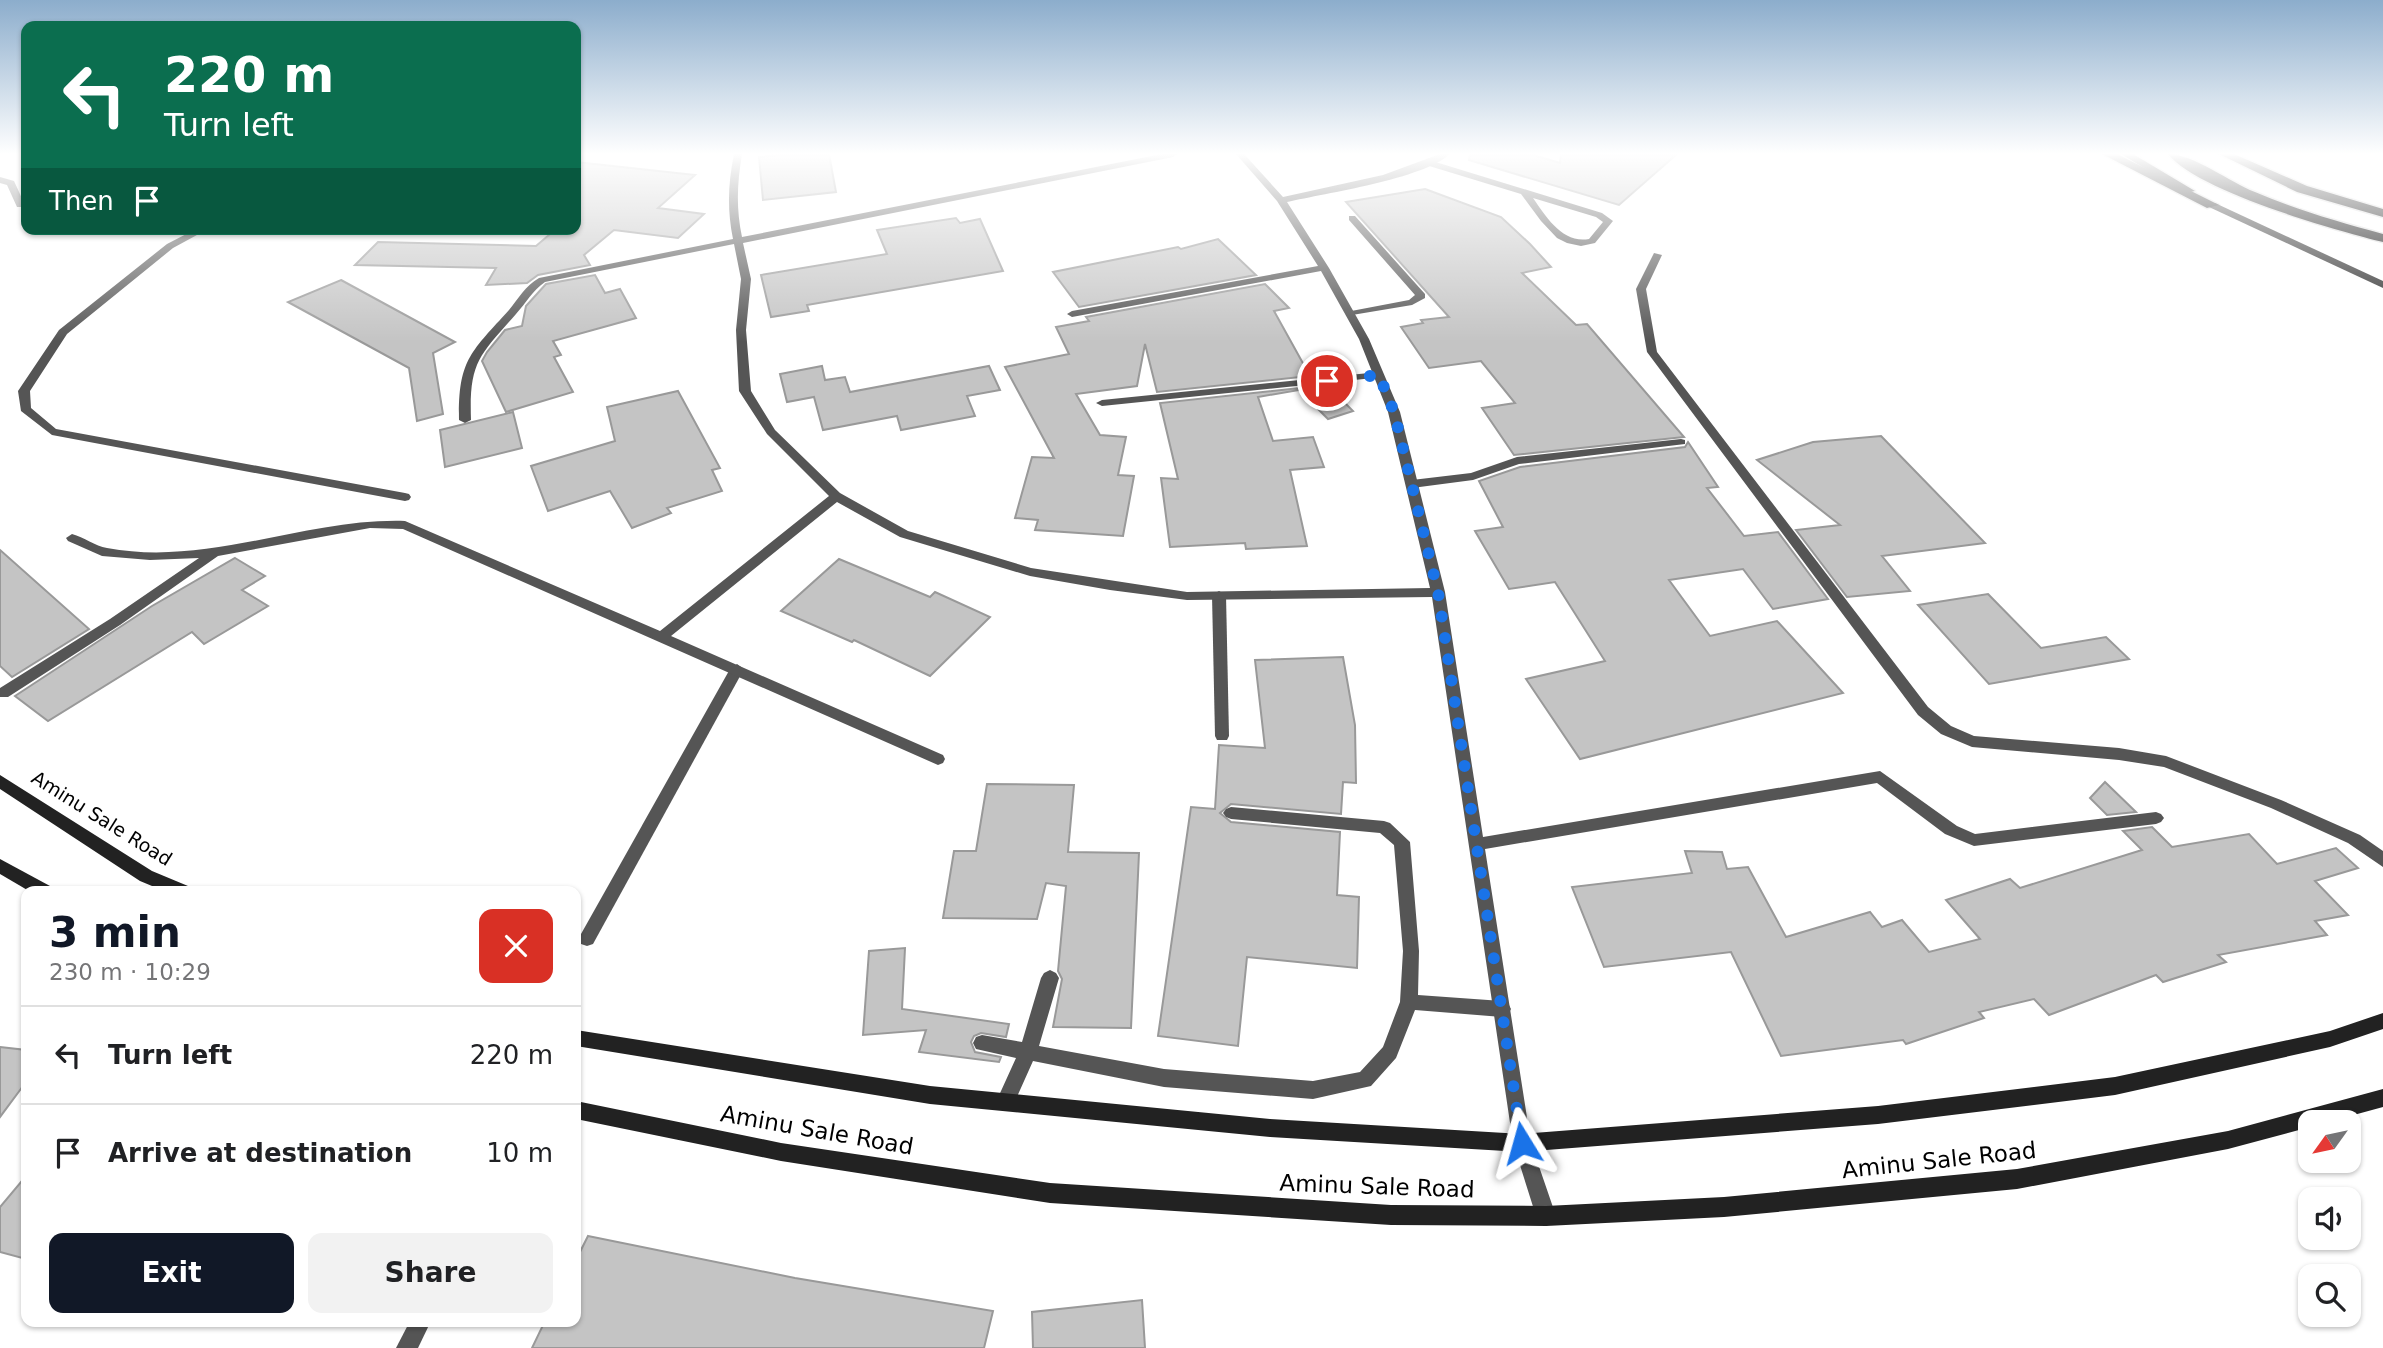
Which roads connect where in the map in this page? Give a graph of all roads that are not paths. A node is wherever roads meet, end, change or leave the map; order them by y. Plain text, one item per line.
1 (733, 217) edge
2 (863, 217) edge
3 (1291, 217) edge
4 (1542, 217) edge
5 (1602, 217) edge
6 (2237, 217) edge
7 (2318, 217) edge
8 (1352, 218) dead end
9 (192, 235) edge
10 (2383, 238) edge
11 (739, 242) junction
12 (1657, 255) dead end
13 (1324, 268) junction
14 (2383, 285) edge
15 (1072, 314) dead end
16 (1350, 314) junction
17 (1379, 375) junction
18 (1102, 403) dead end
19 (465, 420) dead end
20 (1681, 442) dead end
21 (1412, 484) junction
22 (836, 496) junction
23 (405, 497) dead end
24 (72, 538) dead end
25 (214, 553) junction
26 (1438, 592) junction
27 (1220, 595) junction
28 (663, 636) junction
29 (737, 669) junction
30 (4, 693) dead end
31 (1222, 736) dead end
32 (938, 758) dead end
33 (0, 781) edge
34 (1231, 813) dead end
35 (2156, 818) dead end
36 (1478, 844) junction
37 (2383, 860) edge
38 (0, 866) edge
39 (35, 886) edge
40 (170, 886) edge
41 (587, 939) dead end
42 (1050, 978) dead end
43 (1409, 1002) junction
44 (1502, 1009) junction
45 (2383, 1021) edge
46 (581, 1041) edge
47 (982, 1043) dead end
48 (1028, 1051) junction
49 (2383, 1098) edge
50 (1004, 1102) junction
51 (581, 1111) edge
52 (1522, 1143) junction
53 (1546, 1216) junction
54 (418, 1327) edge
55 (407, 1348) edge

1 - 11 street
2 - 11 street
3 - 13 street
4 - 5 street
6 - 14 street
7 - 10 highway
8 - 16 street
9 - 23 street
11 - 19 street
11 - 22 street
12 - 37 street
13 - 15 street
13 - 16 street
16 - 17 street
17 - 18 street
17 - 21 street
20 - 21 street
21 - 26 street
22 - 27 street
22 - 28 street
24 - 25 street
25 - 28 street
25 - 30 street
26 - 27 street
26 - 36 street
27 - 31 street
28 - 29 street
29 - 32 street
29 - 41 street
33 - 40 street, Aminu Sale Road
34 - 43 street
35 - 36 street
36 - 44 street
38 - 39 street
42 - 48 street
43 - 44 street
43 - 48 street
44 - 52 street
45 - 52 street
46 - 50 street
47 - 48 street
48 - 50 street
49 - 53 street, Aminu Sale Road
50 - 52 street
51 - 53 street, Aminu Sale Road
52 - 53 street
54 - 55 street

